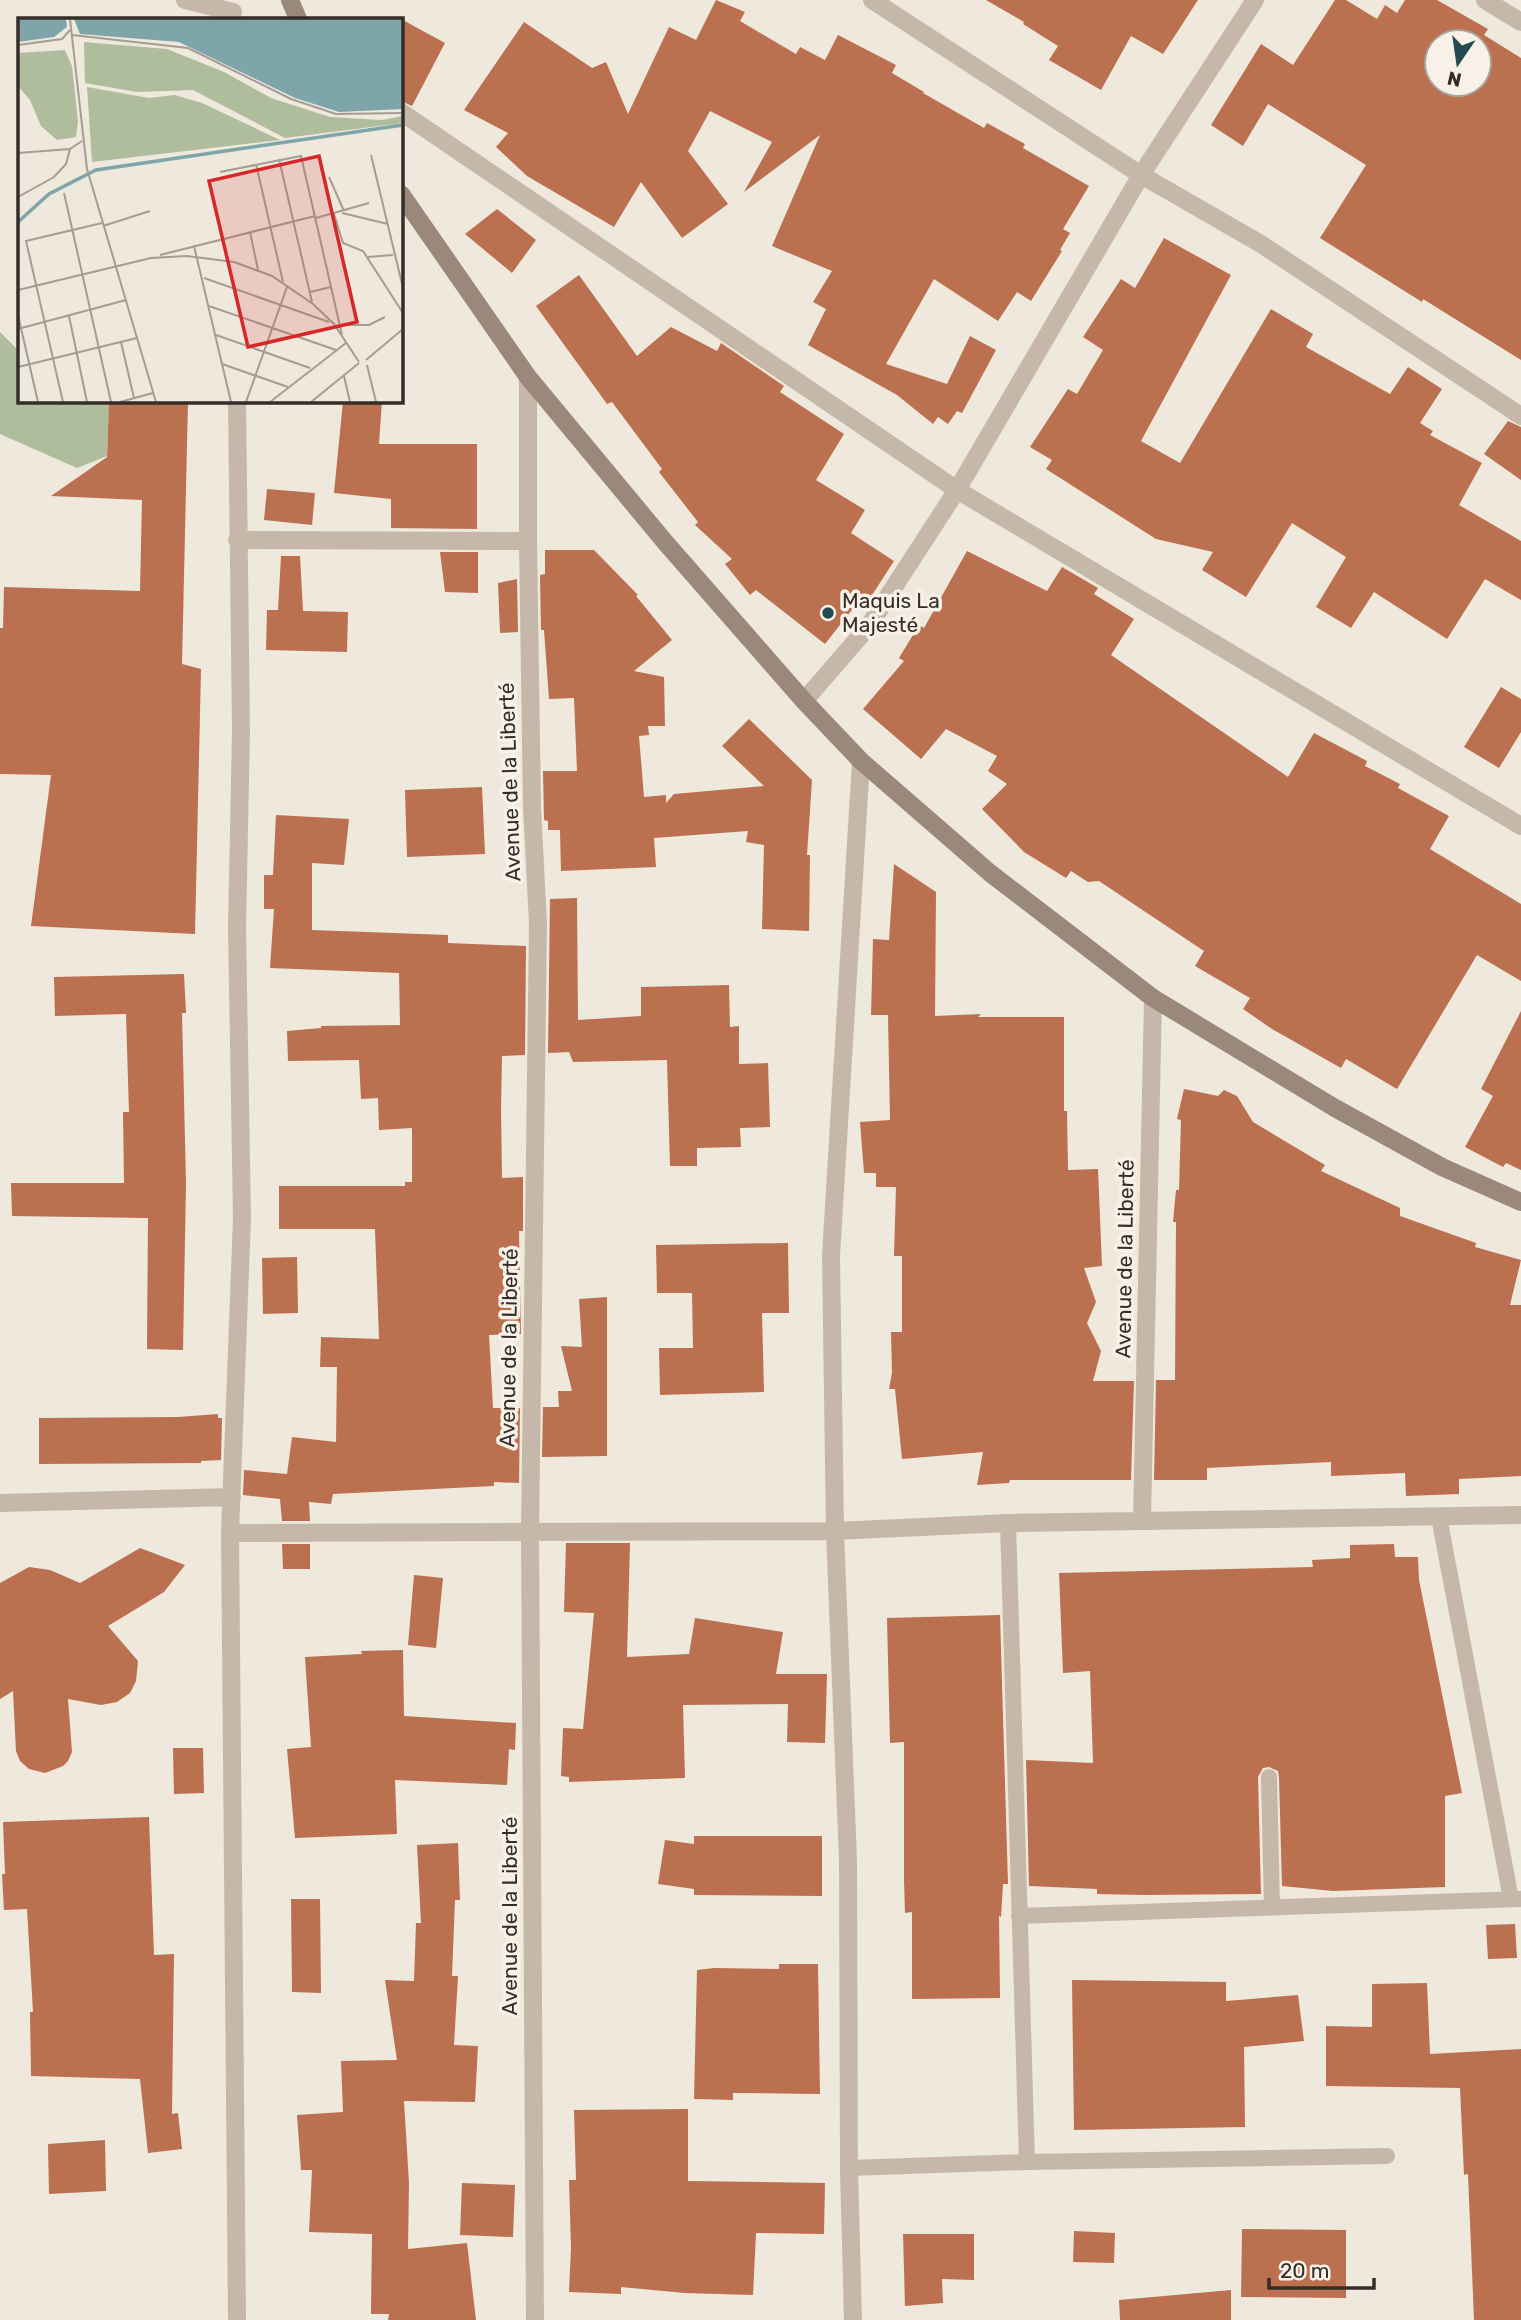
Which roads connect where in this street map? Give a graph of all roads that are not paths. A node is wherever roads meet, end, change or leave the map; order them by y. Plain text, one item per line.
1 (185, 0) edge
2 (290, 0) edge
3 (873, 0) edge
4 (1255, 0) edge
5 (1485, 0) edge
6 (234, 10) edge
7 (298, 18) edge
8 (1521, 22) edge
9 (402, 113) edge
10 (1141, 175) junction
11 (402, 195) edge
12 (528, 377) junction
13 (237, 402) edge
14 (1521, 416) edge
15 (957, 491) junction
16 (237, 540) junction
17 (528, 541) junction
18 (804, 701) junction
19 (861, 761) junction
20 (1521, 826) edge
21 (1153, 998) junction
22 (1521, 1202) edge
23 (232, 1497) junction
24 (0, 1503) edge
25 (1521, 1515) edge
26 (1439, 1517) junction
27 (1142, 1521) junction
28 (1008, 1523) junction
29 (835, 1531) junction
30 (530, 1532) junction
31 (230, 1533) junction
32 (1269, 1777) dead end
33 (1516, 1899) edge
34 (1272, 1907) junction
35 (1019, 1916) junction
36 (1387, 2156) dead end
37 (1027, 2162) junction
38 (849, 2168) junction
39 (237, 2320) edge
40 (535, 2320) edge
41 (853, 2320) edge

1 - 6 street
2 - 7 main road
3 - 10 street
4 - 10 street
5 - 8 street
9 - 15 street
10 - 14 street
10 - 15 street
11 - 12 main road
12 - 17 street, Avenue de la Liberté
12 - 18 main road
13 - 16 street
15 - 18 street
15 - 20 street
16 - 17 street
16 - 23 street
17 - 30 street, Avenue de la Liberté
18 - 19 main road
19 - 21 main road
19 - 29 street
21 - 22 main road
21 - 27 street, Avenue de la Liberté
23 - 24 street
23 - 31 street
25 - 26 street
26 - 27 street
26 - 33 lane
27 - 28 street
28 - 29 street
28 - 35 lane
29 - 30 street
29 - 38 street
30 - 31 street
30 - 40 street, Avenue de la Liberté
31 - 39 street
32 - 34 lane
33 - 34 lane
34 - 35 lane
35 - 37 lane
36 - 37 lane
37 - 38 lane
38 - 41 street

